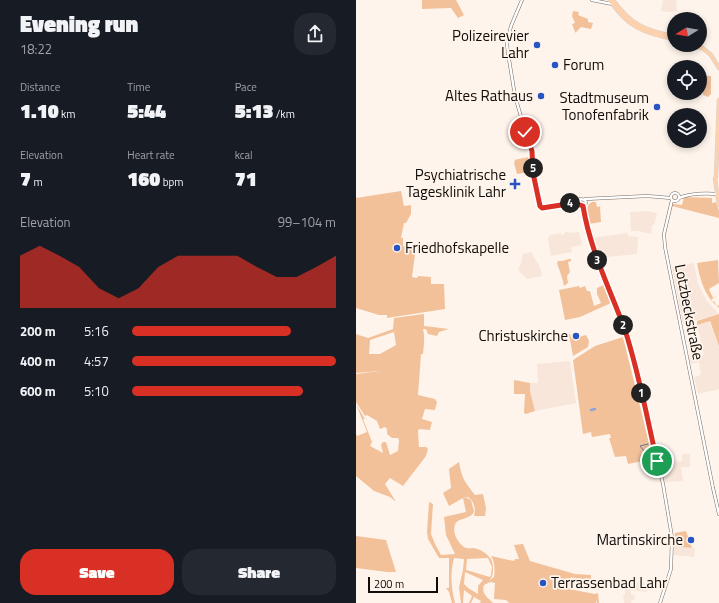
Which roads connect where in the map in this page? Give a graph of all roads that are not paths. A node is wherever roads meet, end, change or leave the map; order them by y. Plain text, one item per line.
1 (522, 0) edge
2 (592, 0) edge
3 (609, 1) edge
4 (667, 35) edge
5 (667, 38) edge
6 (707, 52) edge
7 (719, 68) edge
8 (719, 101) edge
9 (718, 194) edge
10 (679, 197) junction
11 (673, 198) junction
12 (585, 201) junction
13 (578, 202) junction
14 (719, 205) edge
15 (583, 206) junction
16 (719, 514) edge
17 (660, 603) edge

1 - 13 street
2 - 3 street
3 - 4 main road
3 - 5 main road
6 - 7 main road
8 - 9 main road
9 - 10 street
9 - 14 main road
10 - 11 street
10 - 11 street
11 - 12 street
11 - 16 street, Lotzbeckstraße
12 - 13 street
12 - 15 street
13 - 15 street
15 - 17 street

